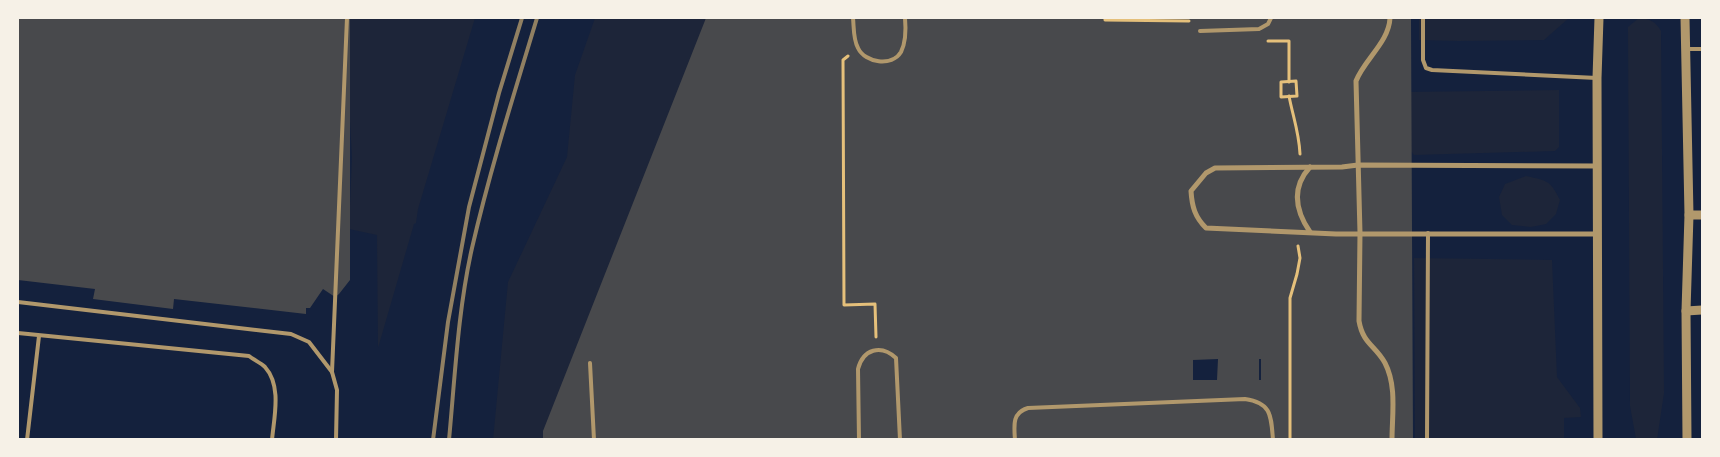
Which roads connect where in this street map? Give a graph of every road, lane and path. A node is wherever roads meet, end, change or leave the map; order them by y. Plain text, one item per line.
1 (347, 18) edge
2 (853, 18) edge
3 (905, 18) edge
4 (1270, 18) edge
5 (1390, 18) edge
6 (1423, 18) edge
7 (1599, 18) edge
8 (1685, 18) edge
9 (1200, 31) dead end
10 (858, 49) junction
11 (1702, 49) edge
12 (1685, 50) junction
13 (1597, 78) junction
14 (1289, 96) junction
15 (1358, 165) junction
16 (1598, 166) junction
17 (1299, 167) junction
18 (1310, 167) junction
19 (1689, 215) junction
20 (1702, 215) edge
21 (1292, 232) junction
22 (1310, 232) junction
23 (1360, 233) junction
24 (1428, 233) junction
25 (1599, 234) junction
26 (18, 302) edge
27 (1702, 310) edge
28 (1686, 311) junction
29 (18, 333) edge
30 (39, 336) junction
31 (877, 350) junction
32 (590, 363) dead end
33 (332, 372) junction
34 (27, 440) edge
35 (272, 440) edge
36 (336, 440) edge
37 (594, 440) edge
38 (859, 440) edge
39 (900, 440) edge
40 (1015, 440) edge
41 (1273, 440) edge
42 (1290, 440) edge
43 (1392, 440) edge
44 (1427, 440) edge
45 (1598, 440) edge
46 (1686, 440) edge

1 - 33 lane
2 - 10 lane
3 - 10 lane
4 - 9 lane
5 - 15 street
6 - 13 lane
7 - 13 street
8 - 12 street
10 - 31 path
11 - 12 lane
12 - 19 street
13 - 16 street
14 - 14 path
14 - 17 path
15 - 16 street
15 - 18 street
15 - 23 street
16 - 25 street
17 - 18 street
17 - 21 street
18 - 22 street
19 - 20 street
19 - 28 street
21 - 22 street
21 - 42 path
22 - 23 street
23 - 24 street
23 - 43 street
24 - 25 street
24 - 44 lane
25 - 45 street
26 - 33 lane
27 - 28 street
28 - 46 street
29 - 30 lane
30 - 34 lane
30 - 35 lane
31 - 38 lane
31 - 39 lane
32 - 37 lane
33 - 36 lane
40 - 41 lane

